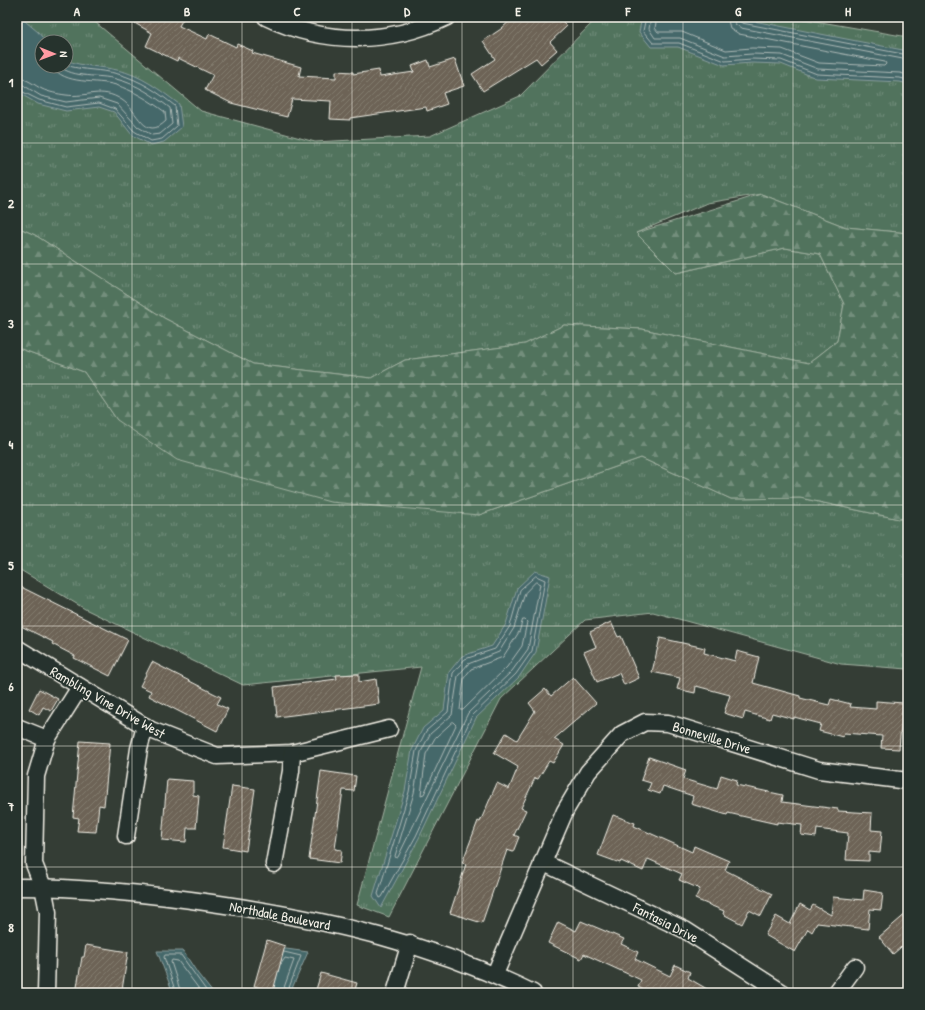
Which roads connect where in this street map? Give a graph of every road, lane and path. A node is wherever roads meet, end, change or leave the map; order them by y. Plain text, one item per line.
1 (266, 17) edge
2 (447, 17) edge
3 (17, 648) edge
4 (80, 687) junction
5 (145, 726) junction
6 (17, 727) edge
7 (389, 729) dead end
8 (47, 739) junction
9 (292, 752) junction
10 (908, 781) edge
11 (126, 836) dead end
12 (542, 862) junction
13 (274, 864) dead end
14 (17, 887) edge
15 (43, 887) junction
16 (410, 944) junction
17 (854, 968) dead end
18 (495, 974) junction
19 (46, 993) edge
20 (395, 993) edge
21 (533, 993) edge
22 (783, 993) edge
23 (836, 993) edge

1 - 2 street
3 - 4 street, Rambling Vine Drive West
4 - 5 street, Rambling Vine Drive West
4 - 8 street
5 - 9 street, Rambling Vine Drive West
5 - 11 street
6 - 8 street
7 - 9 street, Rambling Vine Drive West
8 - 15 street
9 - 13 street
10 - 12 street, Bonneville Drive
12 - 18 street, Bonneville Drive
12 - 22 street, Fantasia Drive
14 - 15 street, Northdale Boulevard
15 - 16 street, Northdale Boulevard
15 - 19 street
16 - 18 street, Northdale Boulevard
16 - 20 street
17 - 23 street
18 - 21 street, Northdale Boulevard

